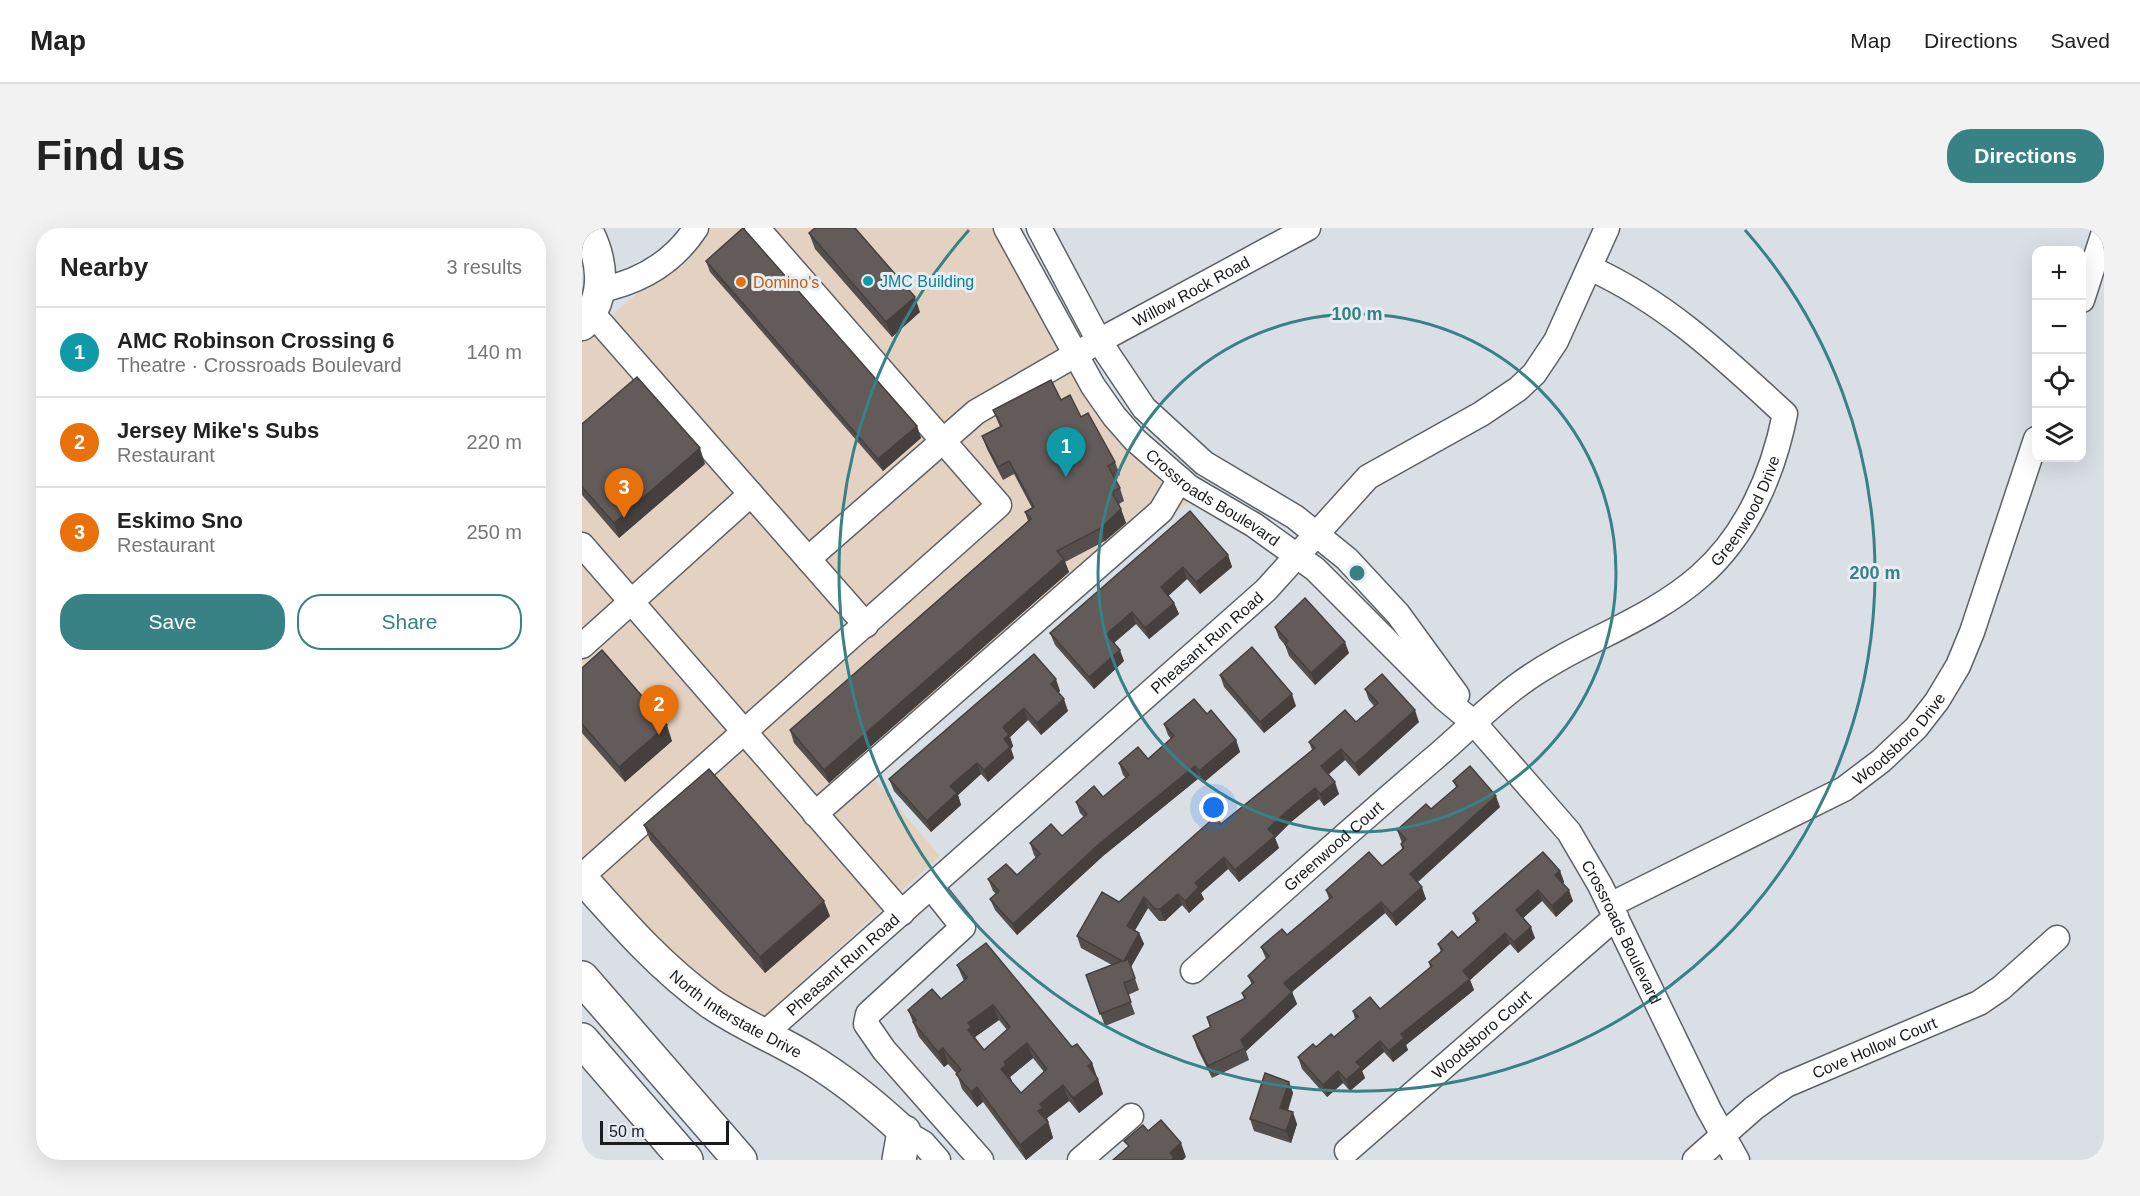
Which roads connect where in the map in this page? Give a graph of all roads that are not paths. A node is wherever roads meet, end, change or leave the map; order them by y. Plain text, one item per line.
1 (585, 228) edge
2 (696, 228) edge
3 (757, 228) edge
4 (1006, 228) edge
5 (1039, 228) edge
6 (1308, 228) edge
7 (1607, 228) edge
8 (2104, 232) edge
9 (1590, 268) junction
10 (2086, 288) edge
11 (591, 309) edge
12 (1099, 341) junction
13 (1074, 354) junction
14 (943, 440) junction
15 (2032, 454) edge
16 (1180, 479) junction
17 (751, 494) junction
18 (1315, 534) junction
19 (582, 545) edge
20 (1296, 556) junction
21 (808, 559) junction
22 (631, 602) junction
23 (866, 625) junction
24 (582, 646) edge
25 (1474, 723) junction
26 (746, 733) junction
27 (815, 814) junction
28 (582, 877) edge
29 (931, 887) junction
30 (1613, 911) junction
31 (902, 913) junction
32 (2057, 938) dead end
33 (1193, 970) dead end
34 (582, 978) edge
35 (764, 1034) junction
36 (582, 1041) edge
37 (1131, 1116) dead end
38 (1723, 1136) junction
39 (902, 1146) edge
40 (1347, 1150) dead end
41 (686, 1160) edge
42 (740, 1160) edge
43 (921, 1160) edge
44 (938, 1160) edge
45 (981, 1160) edge
46 (1080, 1160) edge
47 (1695, 1160) edge
48 (1737, 1160) edge

1 - 11 main road
2 - 11 street
3 - 14 street
4 - 13 street, Crossroads Boulevard
5 - 12 street, Crossroads Boulevard
6 - 12 street, Willow Rock Road
7 - 9 street, Pheasant Run Road
8 - 10 street
9 - 18 street, Pheasant Run Road
9 - 25 street, Greenwood Drive
11 - 17 street
12 - 13 street, Willow Rock Road
12 - 18 street, Crossroads Boulevard
13 - 14 street, Willow Rock Road
13 - 16 street, Crossroads Boulevard
14 - 21 street, Willow Rock Road
14 - 23 street
15 - 30 street, Woodsboro Drive
16 - 20 street, Crossroads Boulevard
16 - 27 street
17 - 21 street
17 - 22 street
18 - 20 street, Pheasant Run Road
18 - 25 street, Crossroads Boulevard
19 - 22 street
20 - 25 street, Crossroads Boulevard
20 - 29 street, Pheasant Run Road
21 - 23 street
22 - 24 street
22 - 26 street
23 - 26 street
25 - 30 street, Crossroads Boulevard
25 - 33 street, Greenwood Court
26 - 27 street
26 - 28 street
27 - 31 street
28 - 35 main road, North Interstate Drive
29 - 31 street, Pheasant Run Road
29 - 45 street
30 - 38 street, Crossroads Boulevard
30 - 40 street, Woodsboro Court
31 - 35 street, Pheasant Run Road
32 - 38 street, Cove Hollow Court
34 - 42 highway
35 - 39 main road, North Interstate Drive
36 - 41 highway
37 - 46 street
38 - 47 street, Cove Hollow Court
38 - 48 street, Crossroads Boulevard
39 - 43 street, North Interstate Drive
39 - 44 street, North Interstate Drive

